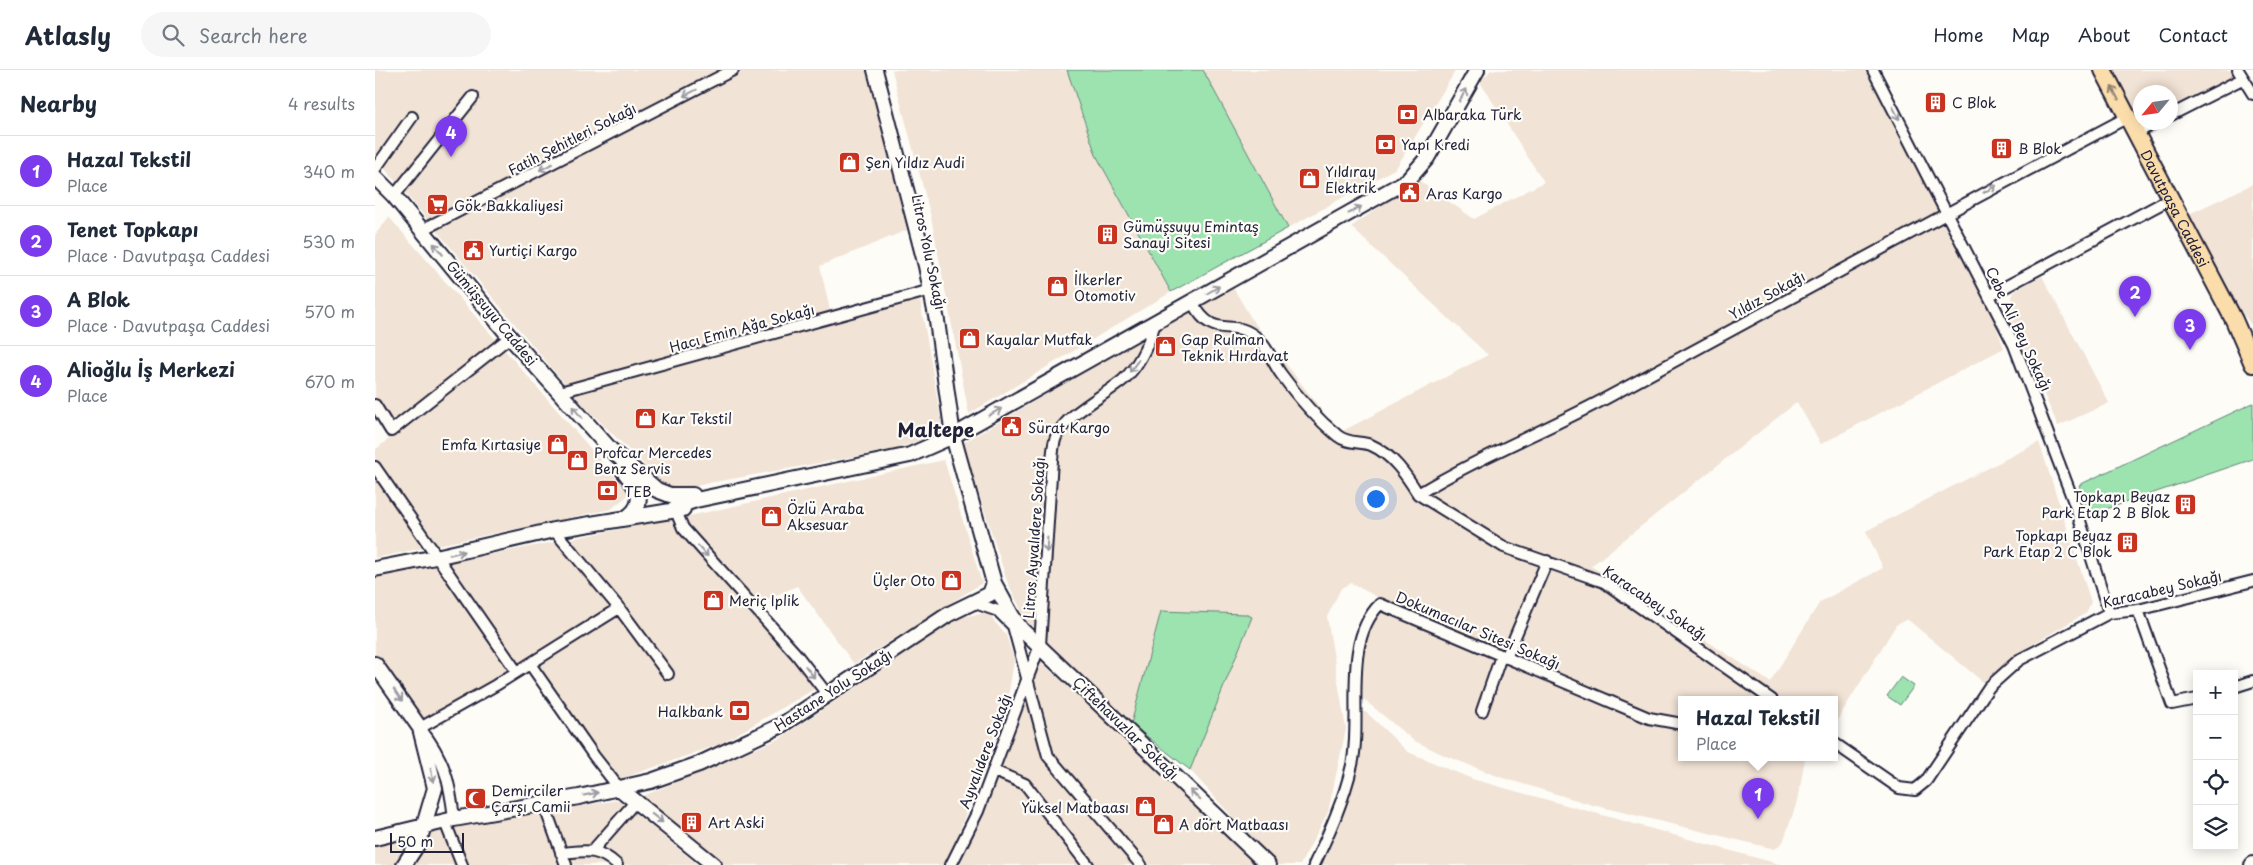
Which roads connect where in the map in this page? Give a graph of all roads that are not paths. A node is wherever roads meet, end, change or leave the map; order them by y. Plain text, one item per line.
1 (733, 70) edge
2 (875, 70) edge
3 (881, 70) edge
4 (1477, 70) edge
5 (1873, 70) edge
6 (2103, 70) edge
7 (2240, 74) edge
8 (2253, 94) edge
9 (473, 96) dead end
10 (2178, 111) edge
11 (412, 117) dead end
12 (2128, 117) junction
13 (2142, 130) edge
14 (2136, 133) junction
15 (375, 169) edge
16 (375, 177) edge
17 (394, 196) junction
18 (2170, 199) junction
19 (1947, 212) junction
20 (422, 230) junction
21 (935, 289) junction
22 (1990, 294) junction
23 (1192, 302) junction
24 (2235, 320) junction
25 (1155, 323) junction
26 (510, 337) junction
27 (2253, 344) edge
28 (2253, 364) edge
29 (560, 392) junction
30 (375, 405) edge
31 (953, 436) junction
32 (610, 449) junction
33 (375, 467) edge
34 (779, 484) junction
35 (1418, 494) junction
36 (676, 511) junction
37 (626, 518) junction
38 (553, 530) junction
39 (436, 558) junction
40 (1547, 561) junction
41 (375, 568) edge
42 (2253, 581) edge
43 (994, 583) junction
44 (972, 602) junction
45 (619, 608) junction
46 (2138, 610) junction
47 (2109, 613) junction
48 (1030, 641) junction
49 (1503, 657) junction
50 (375, 664) edge
51 (530, 664) junction
52 (517, 672) junction
53 (668, 674) dead end
54 (1027, 681) junction
55 (2253, 681) edge
56 (2238, 686) edge
57 (827, 694) junction
58 (1766, 696) edge
59 (2193, 700) edge
60 (1482, 711) dead end
61 (1678, 723) edge
62 (420, 728) junction
63 (1838, 747) edge
64 (994, 770) junction
65 (619, 788) junction
66 (543, 802) junction
67 (636, 802) junction
68 (450, 820) junction
69 (423, 828) junction
70 (375, 838) edge
71 (593, 850) junction
72 (561, 853) junction
73 (952, 864) edge
74 (405, 865) edge
75 (462, 865) edge
76 (566, 865) edge
77 (617, 865) edge
78 (714, 865) edge
79 (1088, 865) edge
80 (1141, 865) edge
81 (1268, 865) edge
82 (1314, 865) edge

1 -> 20 street, Fatih Şehitleri Sokağı
2 - 21 main road, Litros Yolu Sokağı
3 - 21 main road, Litros Yolu Sokağı
23 -> 4 main road
5 -> 19 street, Cebe Ali Bey Sokağı
12 -> 6 main road, Davutpaşa Caddesi
7 - 8 street
7 - 10 street
9 - 17 street
11 - 15 street
12 - 14 main road, Davutpaşa Caddesi
19 -> 12 street, Yıldız Sokağı
13 - 14 street
14 - 18 main road, Davutpaşa Caddesi
16 - 17 main road, Gümüşsuyu Caddesi
17 - 20 main road, Gümüşsuyu Caddesi
18 - 22 street
18 - 24 main road, Davutpaşa Caddesi
19 - 22 street, Cebe Ali Bey Sokağı
19 - 35 street, Yıldız Sokağı
26 -> 20 main road, Gümüşsuyu Caddesi
21 - 29 street, Hacı Emin Ağa Sokağı
21 - 31 main road, Litros Yolu Sokağı
22 - 47 street, Cebe Ali Bey Sokağı
23 - 25 main road
23 - 35 street, Karacabey Sokağı
24 - 27 main road, Davutpaşa Caddesi
24 - 28 main road, Davutpaşa Caddesi
31 -> 25 main road
25 -> 48 street, Litros Ayvalıdere Sokağı
26 - 29 main road, Gümüşsuyu Caddesi
26 - 30 street
32 -> 29 main road, Gümüşsuyu Caddesi
31 - 34 main road
31 - 43 main road, Litros Yolu Sokağı
32 - 34 main road
32 - 37 main road
33 - 39 street
34 - 36 main road
35 - 40 street, Karacabey Sokağı
36 - 37 main road
36 -> 57 street
37 - 38 main road
39 -> 38 main road
38 - 45 street
39 - 41 main road
39 - 52 street
40 - 49 street
40 - 58 street, Karacabey Sokağı
42 - 46 street, Karacabey Sokağı
43 - 44 main road, Hastane Yolu Sokağı
43 - 48 main road, Çiftehavuzlar Sokağı
44 - 48 street
44 - 57 main road, Hastane Yolu Sokağı
45 - 51 street
45 - 53 street
46 - 47 street, Karacabey Sokağı
46 - 59 street
47 - 63 street, Karacabey Sokağı
48 - 54 street, Ayvalıdere Sokağı
48 - 54 street
81 -> 48 main road, Çiftehavuzlar Sokağı
49 - 60 street
49 - 61 street, Dokumacılar Sitesi Sokağı
49 - 82 street, Dokumacılar Sitesi Sokağı
50 -> 62 main road
51 - 52 street
51 - 65 street
52 - 62 street
54 - 64 street, Ayvalıdere Sokağı
54 - 80 street
55 - 56 street
57 - 65 main road, Hastane Yolu Sokağı
62 - 68 street
62 -> 69 main road
64 - 73 street, Ayvalıdere Sokağı
64 - 79 street
66 -> 65 main road, Hastane Yolu Sokağı
65 - 67 main road
66 - 68 main road, Hastane Yolu Sokağı
66 - 72 street
67 - 71 street
67 -> 78 main road
68 - 69 main road, Hastane Yolu Sokağı
68 - 75 street
69 - 70 main road, Hastane Yolu Sokağı
69 - 74 main road
71 - 72 street
71 - 77 street
72 - 76 street

